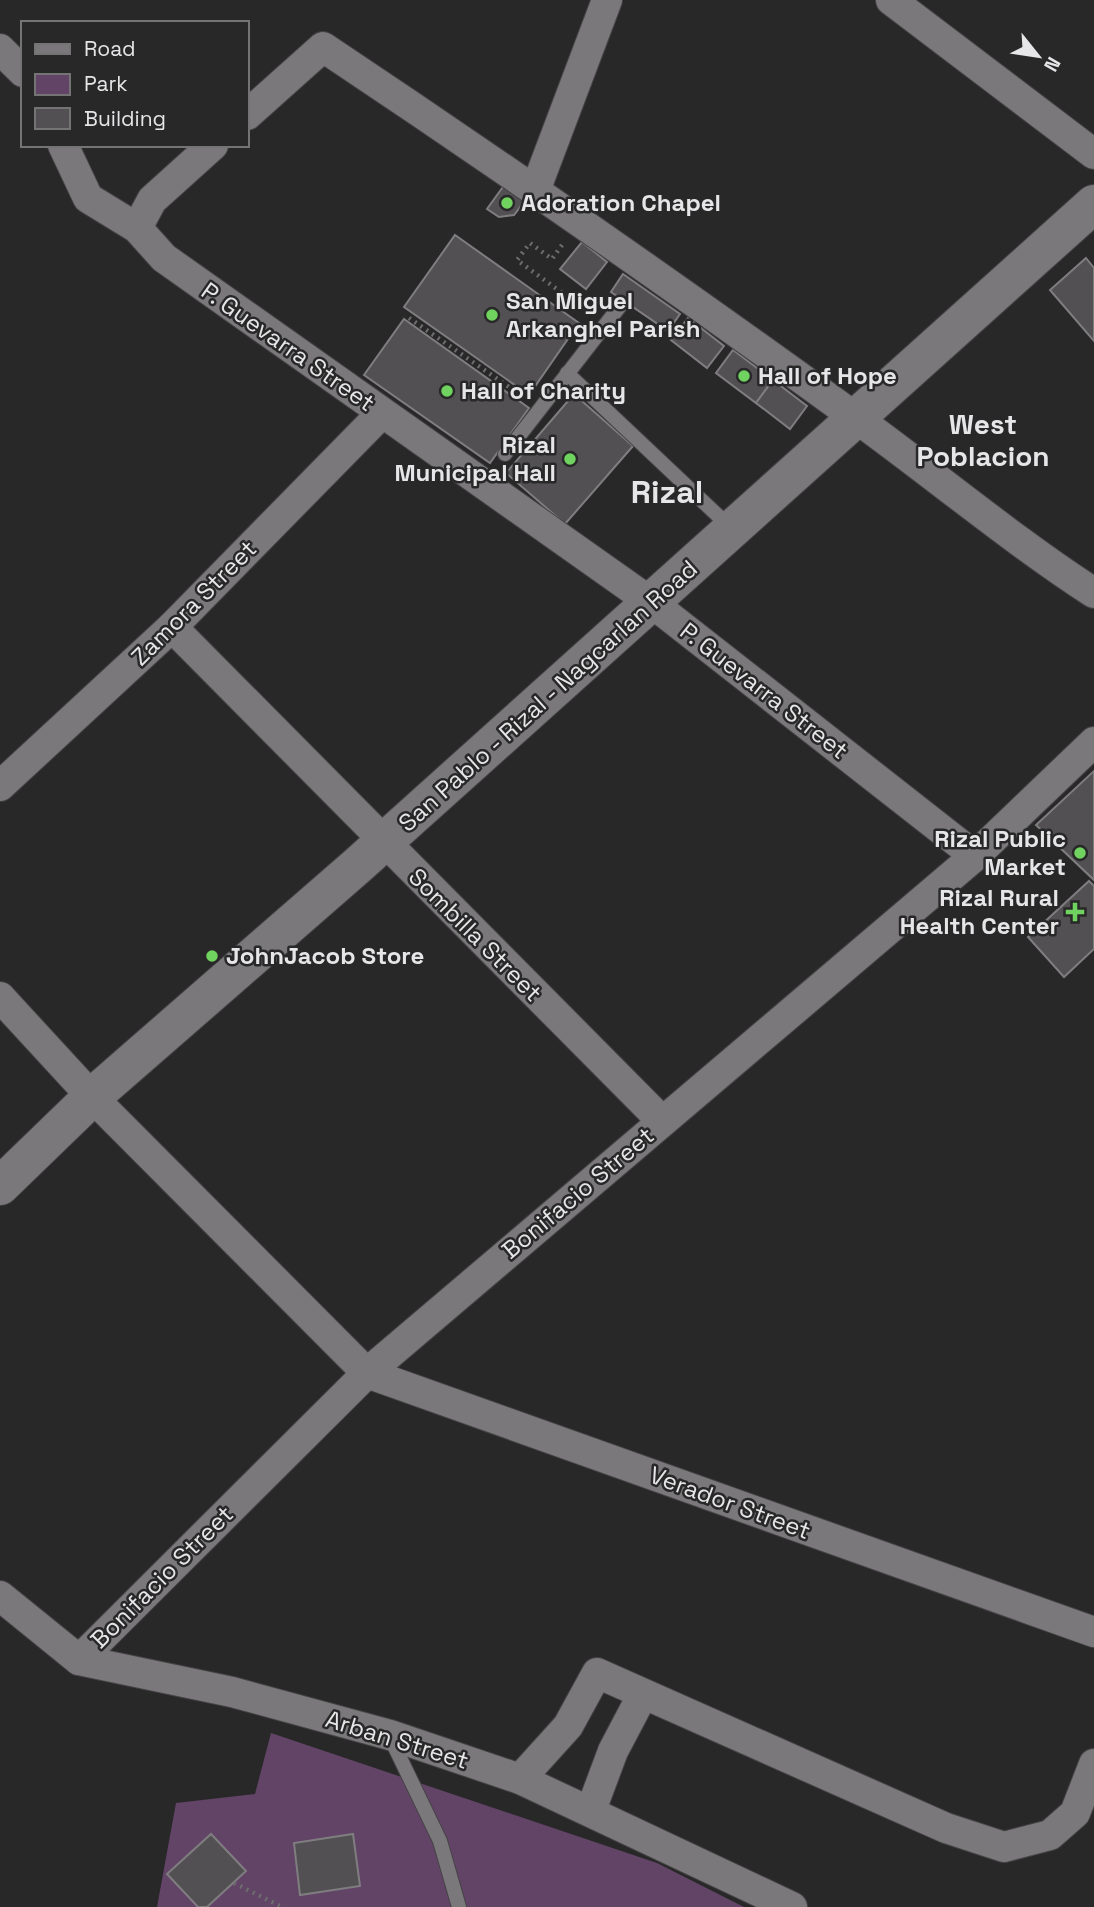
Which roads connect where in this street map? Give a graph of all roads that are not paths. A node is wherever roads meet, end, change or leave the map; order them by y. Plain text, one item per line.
1 (607, 0) edge
2 (891, 0) edge
3 (0, 49) edge
4 (21, 70) edge
5 (248, 114) edge
6 (64, 147) edge
7 (210, 147) edge
8 (1094, 154) edge
9 (536, 188) junction
10 (1094, 204) edge
11 (137, 228) junction
12 (620, 306) dead end
13 (567, 373) junction
14 (382, 413) junction
15 (858, 419) junction
16 (505, 454) dead end
17 (733, 530) junction
18 (1094, 593) edge
19 (652, 604) junction
20 (172, 627) junction
21 (1094, 742) edge
22 (0, 786) edge
23 (383, 843) junction
24 (975, 856) junction
25 (0, 997) edge
26 (92, 1097) junction
27 (662, 1121) junction
28 (0, 1186) edge
29 (367, 1373) junction
30 (0, 1596) edge
31 (1094, 1632) edge
32 (79, 1660) junction
33 (643, 1693) junction
34 (390, 1735) junction
35 (1094, 1764) edge
36 (520, 1779) junction
37 (591, 1810) junction
38 (458, 1907) edge
39 (792, 1907) edge

1 - 9 street
2 - 8 street
3 - 4 street
5 - 9 street
6 - 11 street, P. Guevarra Street
7 - 11 street
9 - 15 street
10 - 15 main road, San Pablo - Rizal - Nagcarlan Road
11 - 14 street, P. Guevarra Street
12 - 13 lane
13 - 16 lane
13 - 17 lane
14 - 19 street, P. Guevarra Street
14 - 20 street, Zamora Street
15 - 17 main road, San Pablo - Rizal - Nagcarlan Road
15 - 18 street
17 - 19 main road, San Pablo - Rizal - Nagcarlan Road
19 - 23 main road, San Pablo - Rizal - Nagcarlan Road
19 - 24 street, P. Guevarra Street
20 - 22 street, Zamora Street
20 - 23 street, Sombilla Street
21 - 24 street, Bonifacio Street
23 - 26 main road, San Pablo - Rizal - Nagcarlan Road
23 - 27 street, Sombilla Street
24 - 27 street, Bonifacio Street
25 - 26 street
26 - 28 main road, San Pablo - Rizal - Nagcarlan Road
26 - 29 street
27 - 29 street, Bonifacio Street
29 - 31 street, Verador Street
29 - 32 street, Bonifacio Street
30 - 32 street, Arban Street
32 - 34 street, Arban Street
33 - 35 street
33 - 36 street
33 - 37 street
34 - 36 street, Arban Street
34 - 38 lane
36 - 37 street, Arban Street
37 - 39 street, Arban Street

